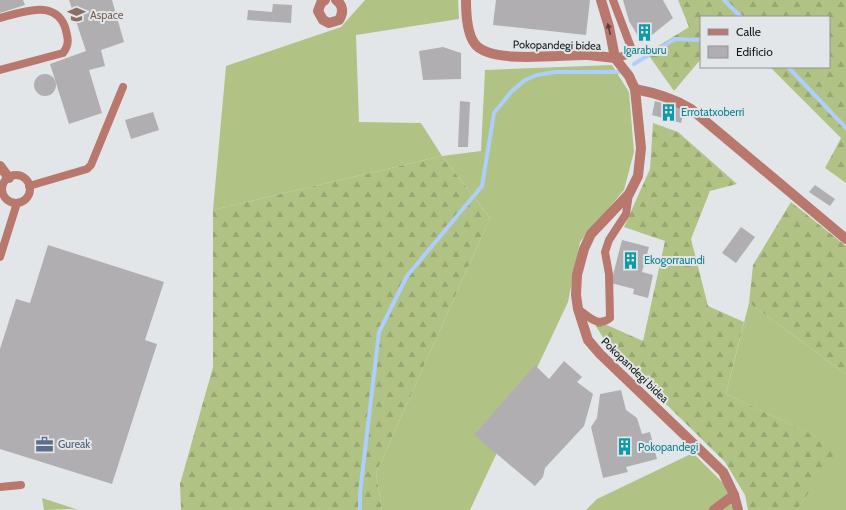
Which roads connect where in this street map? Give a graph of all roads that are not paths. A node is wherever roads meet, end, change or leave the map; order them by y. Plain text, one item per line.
1 (325, 0) edge
2 (336, 0) edge
3 (466, 0) edge
4 (601, 0) edge
5 (613, 0) edge
6 (0, 18) edge
7 (615, 58) junction
8 (0, 70) edge
9 (122, 87) dead end
10 (635, 89) junction
11 (0, 166) edge
12 (9, 178) junction
13 (29, 186) junction
14 (629, 194) junction
15 (17, 203) junction
16 (846, 239) edge
17 (0, 257) edge
18 (578, 309) junction
19 (21, 485) dead end
20 (0, 487) edge
21 (734, 495) junction
22 (714, 510) edge
23 (738, 510) edge

1 - 2 street
3 - 7 street, Pokopandegi bidea
7 -> 4 street, Pokopandegi bidea
5 - 7 lane
6 - 8 lane
7 - 10 street, Pokopandegi bidea
9 - 13 lane
10 - 14 street, Pokopandegi bidea
10 - 16 street
11 - 12 street
12 - 13 lane
12 - 15 lane
13 - 15 lane
14 - 18 street, Pokopandegi bidea
14 - 18 lane
15 - 17 lane
18 - 21 street, Pokopandegi bidea
19 - 20 lane
21 - 22 street
21 - 23 street, Pokopandegi bidea

